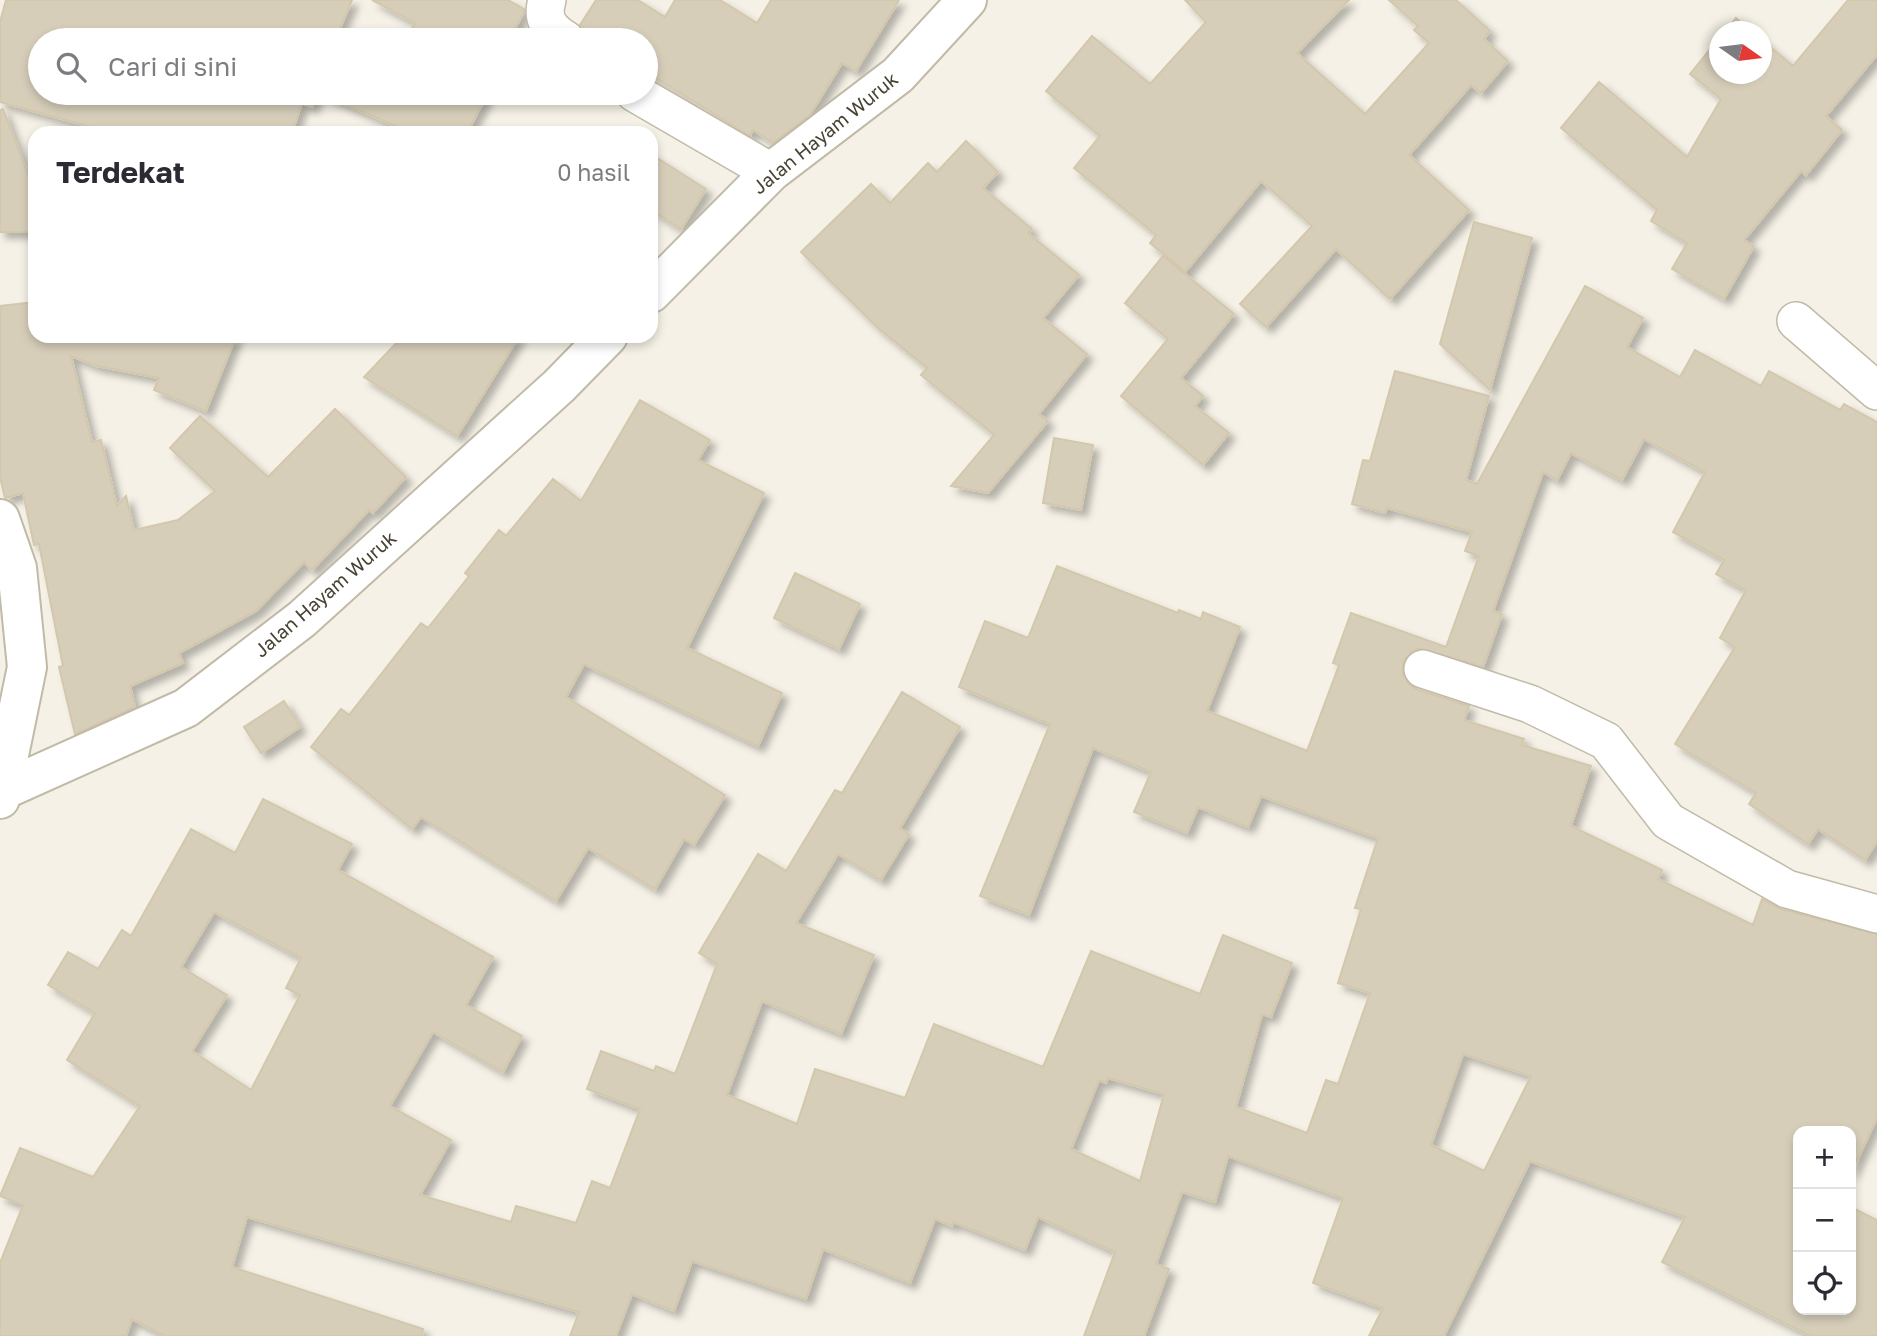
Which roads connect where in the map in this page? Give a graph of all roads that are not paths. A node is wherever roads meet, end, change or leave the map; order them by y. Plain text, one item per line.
1 (547, 0) edge
2 (967, 0) edge
3 (551, 28) edge
4 (656, 105) edge
5 (771, 172) junction
6 (658, 286) edge
7 (1796, 321) dead end
8 (601, 343) edge
9 (1877, 391) edge
10 (0, 519) edge
11 (1423, 668) dead end
12 (0, 793) edge
13 (1877, 914) edge

1 - 3 street
2 - 5 street, Jalan Hayam Wuruk
4 - 5 street
5 - 6 street, Jalan Hayam Wuruk
7 - 9 street
8 - 12 street, Jalan Hayam Wuruk
10 - 12 street
11 - 13 street

